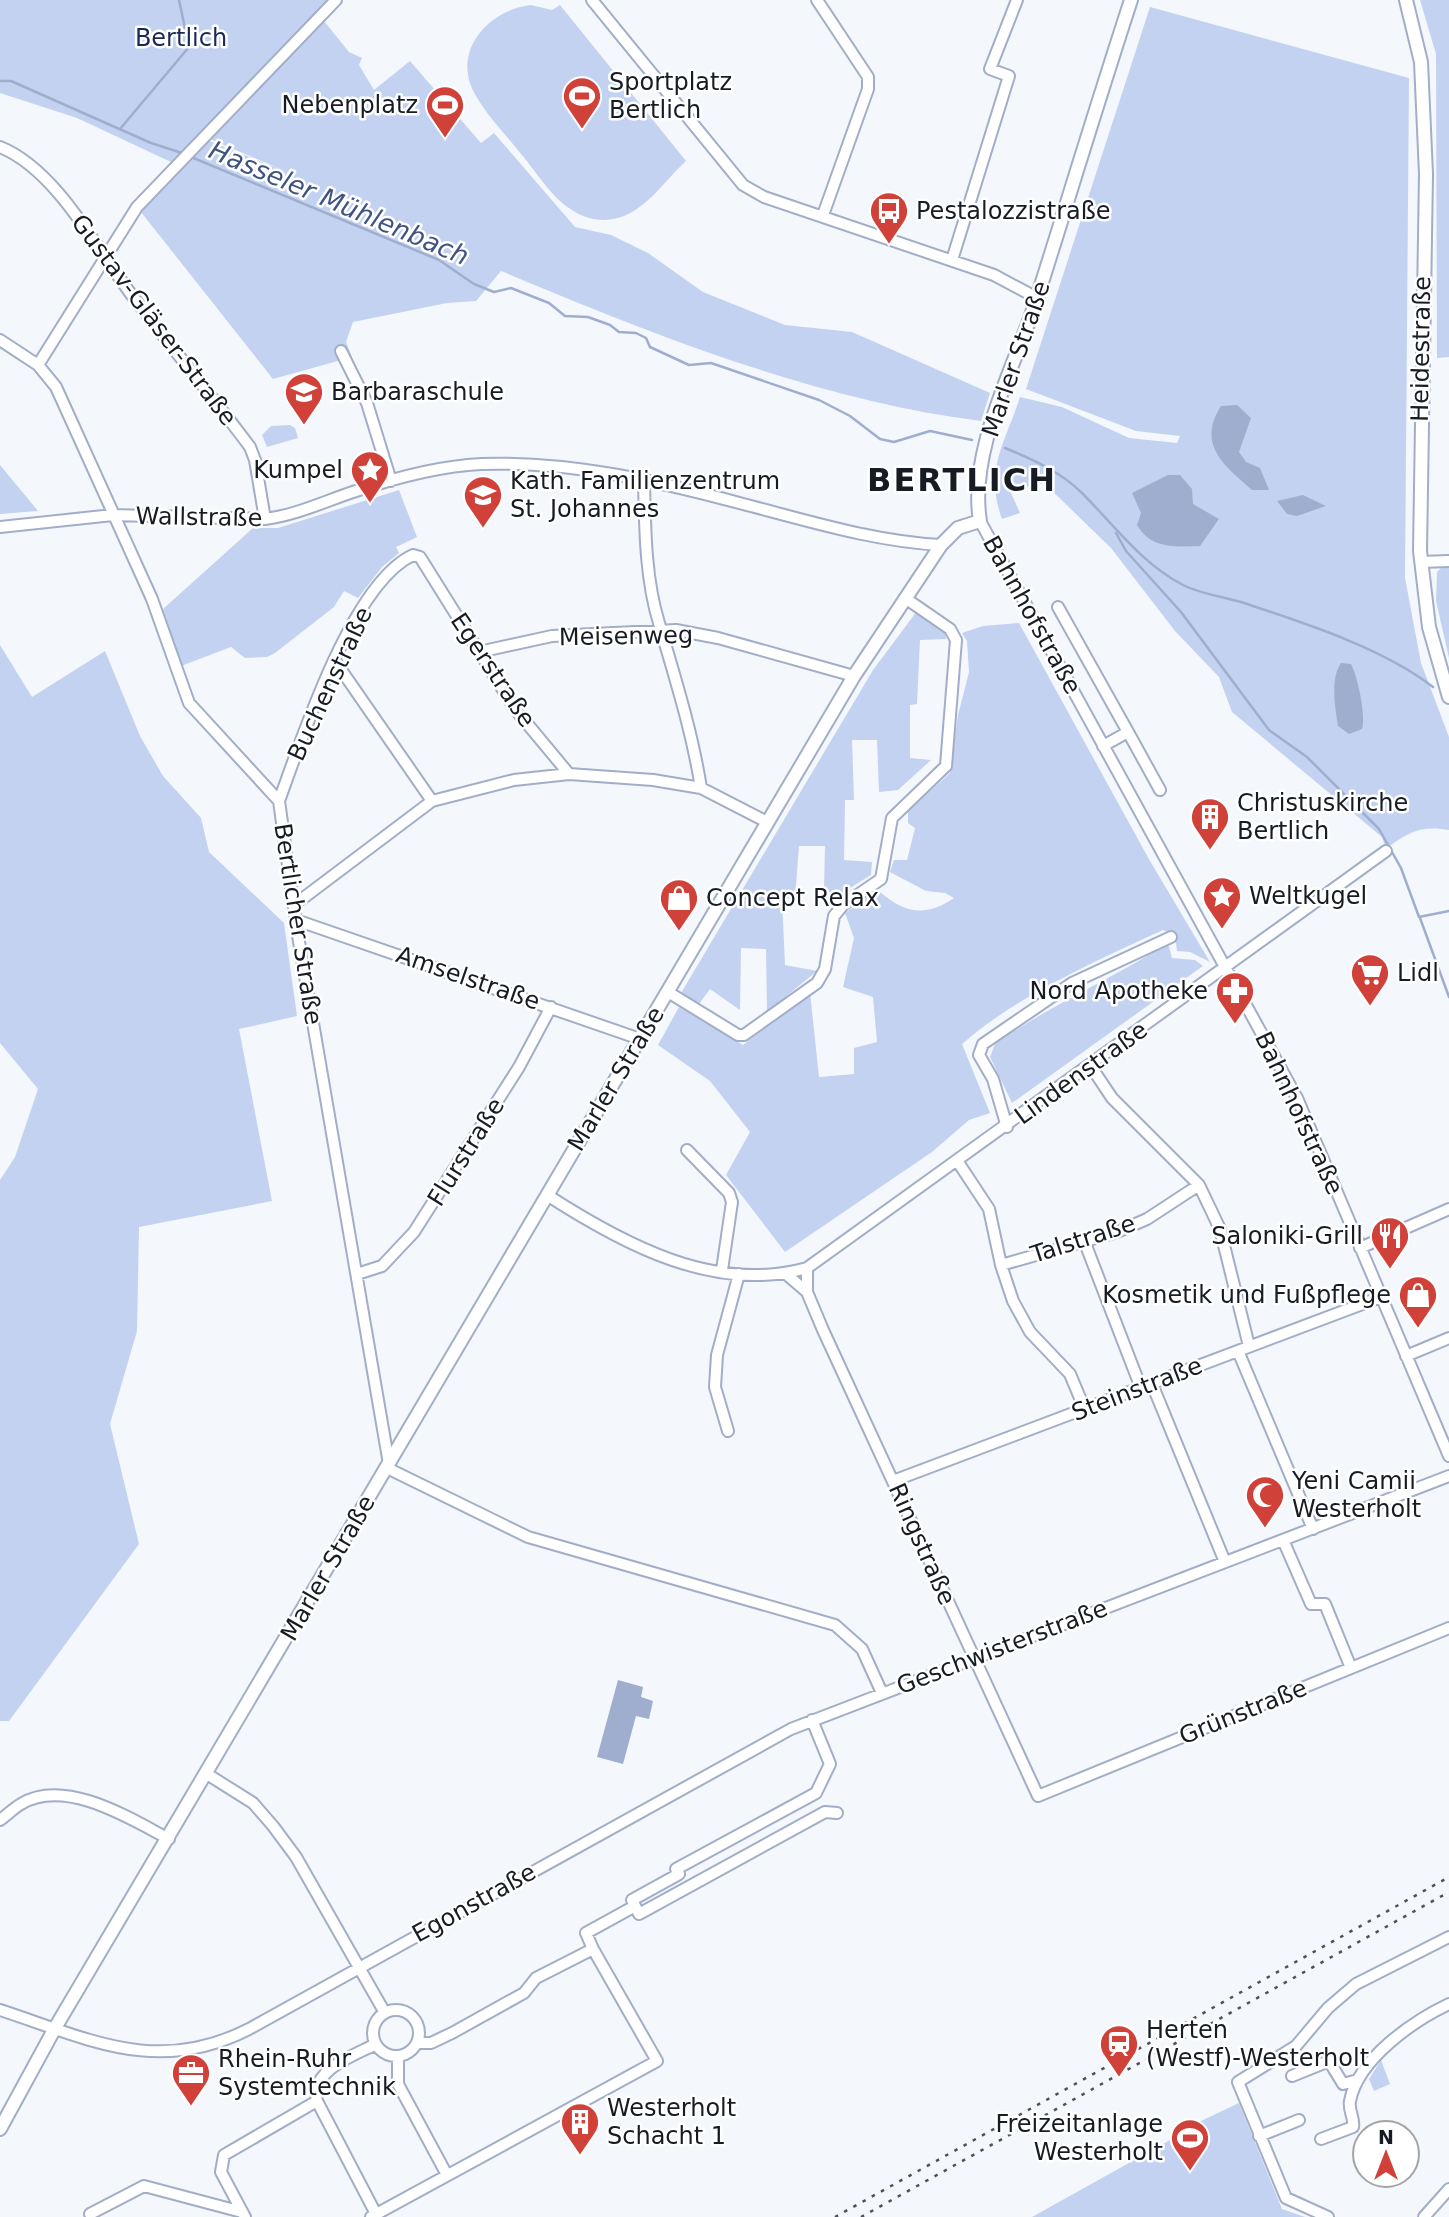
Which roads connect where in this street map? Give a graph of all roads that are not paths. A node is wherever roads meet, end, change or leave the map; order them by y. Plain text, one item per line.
1 (336, 0) edge
2 (592, 0) edge
3 (817, 0) edge
4 (1017, 0) edge
5 (1131, 0) edge
6 (1406, 0) edge
7 (0, 147) edge
8 (823, 215) junction
9 (104, 259) junction
10 (952, 260) junction
11 (1037, 298) junction
12 (0, 340) edge
13 (341, 351) dead end
14 (38, 365) junction
15 (643, 480) junction
16 (391, 481) junction
17 (113, 515) junction
18 (265, 519) junction
19 (980, 521) junction
20 (0, 527) edge
21 (941, 545) junction
22 (1449, 561) edge
23 (423, 562) joint
24 (1420, 562) junction
25 (905, 598) junction
26 (1058, 607) dead end
27 (662, 631) junction
28 (479, 652) junction
29 (335, 661) junction
30 (854, 676) junction
31 (1449, 697) edge
32 (1128, 732) junction
33 (1103, 746) junction
34 (569, 774) junction
35 (701, 788) junction
36 (1160, 790) dead end
37 (279, 801) junction
38 (432, 801) junction
39 (767, 822) junction
40 (1386, 851) dead end
41 (293, 901) junction
42 (296, 920) junction
43 (1171, 937) dead end
44 (1227, 967) junction
45 (668, 992) junction
46 (551, 1007) junction
47 (640, 1039) junction
48 (1090, 1065) junction
49 (1007, 1127) junction
50 (687, 1150) dead end
51 (958, 1162) junction
52 (1199, 1185) junction
53 (548, 1195) junction
54 (1449, 1209) edge
55 (1085, 1243) junction
56 (1360, 1248) junction
57 (1000, 1265) junction
58 (807, 1268) junction
59 (722, 1270) junction
60 (357, 1273) junction
61 (739, 1274) junction
62 (786, 1274) junction
63 (807, 1292) junction
64 (1381, 1297) junction
65 (1449, 1338) edge
66 (1249, 1346) junction
67 (1238, 1351) junction
68 (1406, 1356) junction
69 (1147, 1386) junction
70 (1085, 1410) junction
71 (729, 1432) dead end
72 (1449, 1456) edge
73 (388, 1466) junction
74 (1449, 1476) edge
75 (893, 1481) junction
76 (1313, 1529) junction
77 (1283, 1540) junction
78 (1225, 1562) junction
79 (1449, 1628) edge
80 (975, 1658) junction
81 (1351, 1668) junction
82 (882, 1693) junction
83 (812, 1720) junction
84 (207, 1774) junction
85 (1038, 1796) joint
86 (837, 1813) dead end
87 (0, 1821) edge
88 (169, 1839) junction
89 (635, 1906) junction
90 (1449, 1937) edge
91 (593, 1949) junction
92 (359, 1968) junction
93 (1449, 2004) edge
94 (0, 2010) edge
95 (385, 2013) junction
96 (55, 2028) junction
97 (417, 2043) junction
98 (376, 2044) junction
99 (398, 2056) junction
100 (1292, 2076) dead end
101 (1358, 2080) junction
102 (317, 2101) junction
103 (1299, 2120) dead end
104 (0, 2129) edge
105 (1259, 2136) junction
106 (1321, 2139) dead end
107 (447, 2175) junction
108 (1449, 2189) edge
109 (90, 2214) dead end
110 (244, 2214) edge
111 (373, 2216) edge
112 (1328, 2217) edge
113 (1424, 2217) edge

1 - 9 street
2 - 8 street
3 - 8 street
4 - 10 street
5 - 11 main road, Marler Straße
6 - 24 main road, Heidestraße
7 - 9 street, Gustav-Gläser-Straße
8 - 10 street
9 - 14 street
9 - 18 street, Gustav-Gläser-Straße
10 - 11 street
11 - 19 main road, Marler Straße
12 - 14 street, Bertlicher Straße
13 - 16 street
14 - 17 street, Bertlicher Straße
15 - 16 street, Wallstraße
15 - 21 street, Wallstraße
15 - 27 street
16 - 18 street, Wallstraße
17 - 18 street, Wallstraße
17 - 20 street, Wallstraße
17 - 37 street, Bertlicher Straße
19 - 21 main road, Marler Straße
19 - 33 street, Bahnhofstraße
21 - 25 main road, Marler Straße
22 - 24 street
23 - 28 street, Egerstraße
23 - 29 street, Buchenstraße
24 - 31 main road, Heidestraße
25 - 30 main road, Marler Straße
25 - 45 street
26 - 32 street, Bahnhofstraße
27 - 28 street, Meisenweg
27 - 30 street, Meisenweg
27 - 35 street
28 - 34 street, Egerstraße
29 - 37 street, Buchenstraße
29 - 38 street
30 - 39 main road, Marler Straße
32 - 33 street
32 - 36 street, Bahnhofstraße
33 - 44 street, Bahnhofstraße
34 - 35 street
34 - 38 street
35 - 39 street
37 - 41 street, Bertlicher Straße
38 - 41 street
39 - 45 main road, Marler Straße
40 - 44 street, Lindenstraße
41 - 42 street, Bertlicher Straße
42 - 46 street, Amselstraße
42 - 60 street, Bertlicher Straße
43 - 49 street
44 - 48 street, Lindenstraße
44 - 56 street, Bahnhofstraße
45 - 47 main road, Marler Straße
46 - 47 street, Amselstraße
46 - 60 street, Flurstraße
47 - 53 main road, Marler Straße
48 - 49 street, Lindenstraße
48 - 52 street
49 - 51 street, Lindenstraße
50 - 59 street
51 - 57 street
51 - 58 street, Lindenstraße
52 - 55 street, Talstraße
52 - 66 street
53 - 59 street, Lindenstraße
53 - 73 main road, Marler Straße
54 - 56 street
55 - 57 street, Talstraße
55 - 69 street
56 - 64 street, Bahnhofstraße
57 - 70 street
58 - 62 street, Lindenstraße
58 - 63 street, Ringstraße
59 - 61 street, Lindenstraße
60 - 73 street, Bertlicher Straße
61 - 62 street, Lindenstraße
61 - 71 street
62 - 63 street, Ringstraße
63 - 75 street, Ringstraße
64 - 66 street, Steinstraße
64 - 68 street, Bahnhofstraße
65 - 68 street
66 - 67 street, Steinstraße
67 - 69 street, Steinstraße
67 - 76 street
68 - 72 street, Bahnhofstraße
69 - 70 street, Steinstraße
69 - 78 street
70 - 75 street, Steinstraße
73 - 82 street, Geschwisterstraße
73 - 84 main road, Marler Straße
74 - 76 street, Geschwisterstraße
75 - 80 street, Ringstraße
76 - 77 street, Geschwisterstraße
77 - 78 street, Geschwisterstraße
77 - 81 street
78 - 80 street, Geschwisterstraße
79 - 81 street, Grünstraße
80 - 82 street, Geschwisterstraße
80 - 85 street, Ringstraße
81 - 85 street, Grünstraße
82 - 83 street, Egonstraße
83 - 89 street
83 - 92 street, Egonstraße
84 - 88 main road, Marler Straße
84 - 92 street
86 - 89 street
87 - 88 street
88 - 96 main road, Marler Straße
89 - 91 street
90 - 105 street
91 - 97 street
91 - 107 street
92 - 95 street
92 - 96 street, Egonstraße
93 - 101 street
94 - 96 street, Egonstraße
95 - 97 street
95 - 98 street
96 - 104 main road, Marler Straße
97 - 99 street
98 - 99 street
98 - 102 street
99 - 107 street
100 - 101 street
101 - 106 street
102 - 110 street
102 - 111 street
103 - 105 street
105 - 112 street
107 - 111 street
108 - 113 street
109 - 110 street

